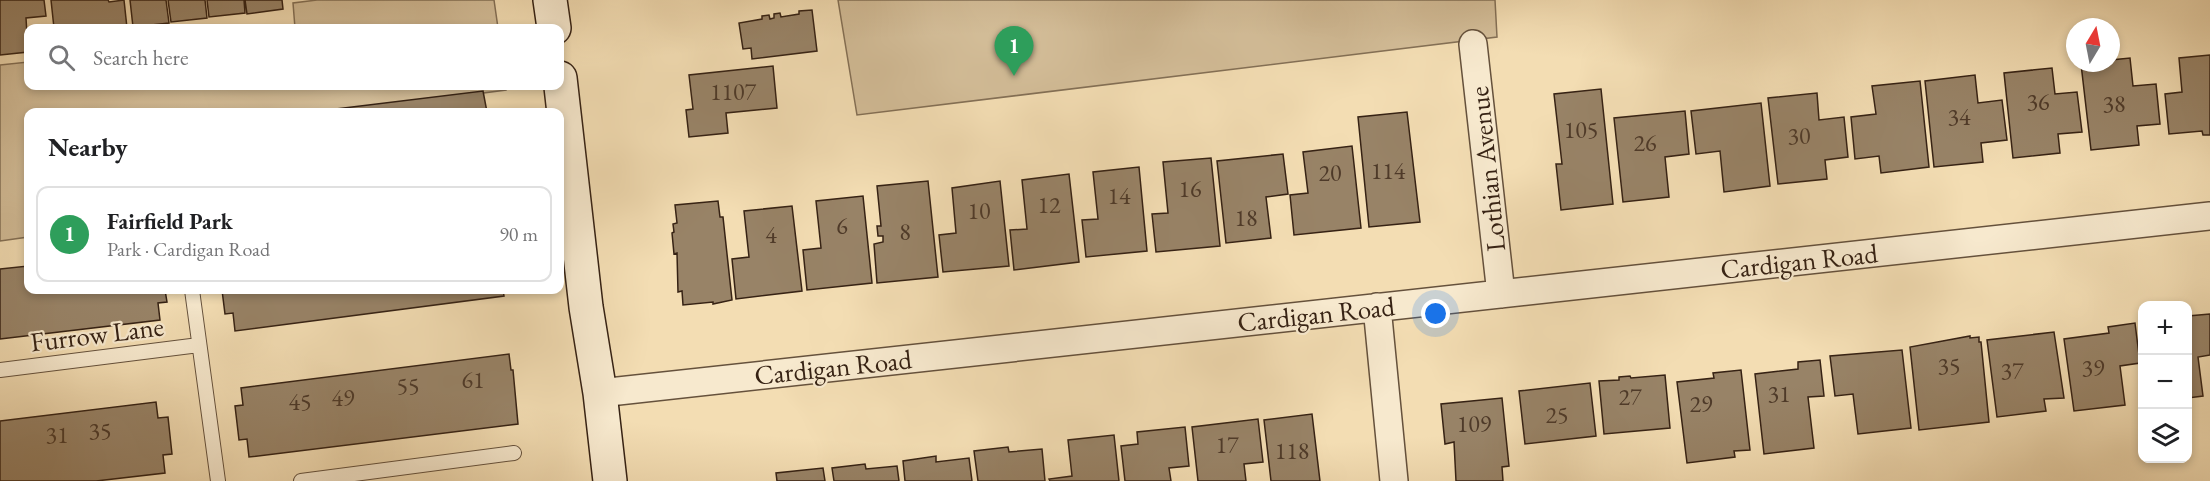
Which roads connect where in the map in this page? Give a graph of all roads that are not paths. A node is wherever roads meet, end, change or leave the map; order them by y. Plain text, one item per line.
1 (550, 0) edge
2 (553, 24) edge
3 (1473, 44) dead end
4 (561, 90) edge
5 (563, 108) edge
6 (564, 113) edge
7 (2210, 216) edge
8 (193, 294) edge
9 (1501, 294) junction
10 (1377, 308) junction
11 (199, 345) junction
12 (0, 370) edge
13 (600, 393) junction
14 (514, 453) dead end
15 (218, 481) edge
16 (301, 481) edge
17 (610, 481) edge
18 (1394, 481) edge

1 - 2 main road
3 - 9 street, Lothian Avenue
4 - 5 main road
6 - 13 main road
7 - 9 street, Cardigan Road
8 - 11 lane, Furrow Lane
9 - 10 street, Cardigan Road
10 - 13 street, Cardigan Road
10 - 18 street
11 - 12 lane, Furrow Lane
11 - 15 lane, Furrow Lane
13 - 17 main road
14 - 16 lane

